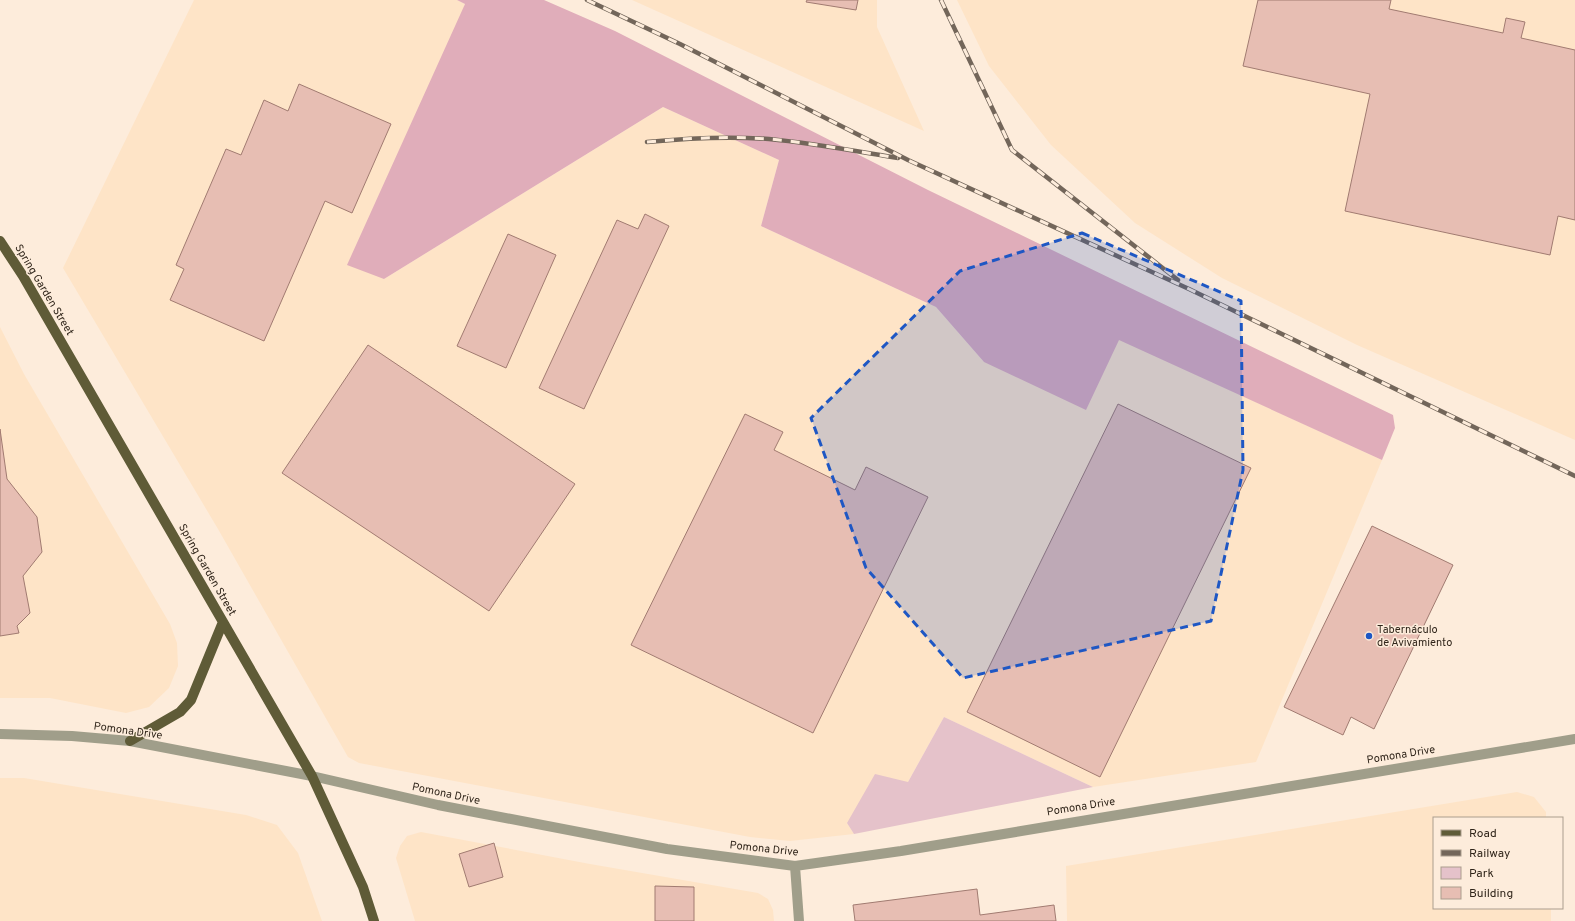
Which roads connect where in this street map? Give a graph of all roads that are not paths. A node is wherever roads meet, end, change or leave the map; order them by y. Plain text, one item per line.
1 (0, 241) edge
2 (223, 622) junction
3 (0, 734) edge
4 (1575, 739) edge
5 (130, 741) junction
6 (312, 776) junction
7 (795, 866) junction
8 (374, 921) edge
9 (799, 921) edge

1 - 2 main road, Spring Garden Street
2 - 5 main road
2 - 6 main road, Spring Garden Street
3 - 5 street, Pomona Drive
4 - 7 street, Pomona Drive
5 - 6 street, Pomona Drive
6 - 7 street, Pomona Drive
6 - 8 main road, Spring Garden Street
7 - 9 street

